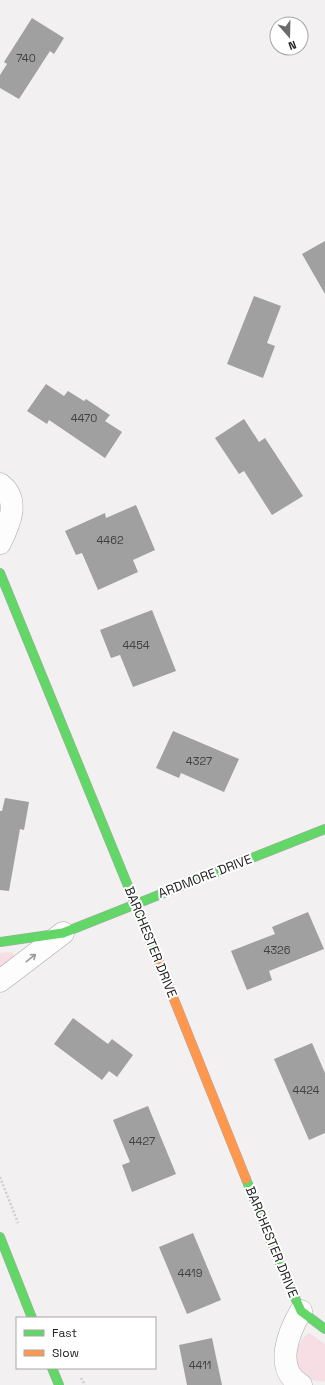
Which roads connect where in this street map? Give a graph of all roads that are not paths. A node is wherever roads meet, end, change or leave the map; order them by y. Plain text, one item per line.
1 (0, 484) edge
2 (0, 543) edge
3 (0, 573) edge
4 (325, 828) edge
5 (136, 903) junction
6 (63, 933) junction
7 (0, 942) edge
8 (0, 981) edge
9 (0, 1237) edge
10 (301, 1311) junction
11 (32, 1317) edge
12 (325, 1329) edge
13 (52, 1369) edge
14 (59, 1385) edge
15 (300, 1385) edge

1 - 2 street
3 - 5 street, BARCHESTER DRIVE
4 - 5 street, ARDMORE DRIVE
5 - 6 street, ARDMORE DRIVE
5 - 10 street, BARCHESTER DRIVE
6 - 7 street, ARDMORE DRIVE
8 -> 6 street, ARDMORE DRIVE
9 - 11 street
10 - 12 street, BARCHESTER DRIVE
10 - 15 street, BARCHESTER DRIVE
13 - 14 street

